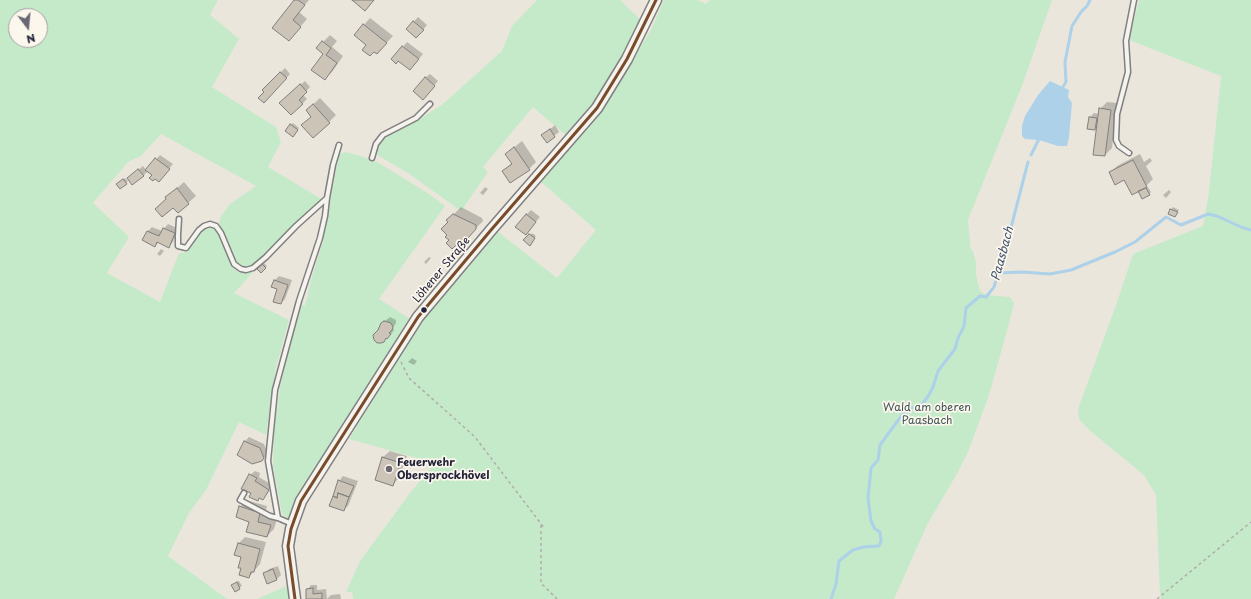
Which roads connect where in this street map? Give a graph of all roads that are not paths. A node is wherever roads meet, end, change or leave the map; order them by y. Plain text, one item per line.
1 (656, 0) edge
2 (1134, 0) edge
3 (430, 104) dead end
4 (339, 145) dead end
5 (1129, 152) dead end
6 (372, 158) dead end
7 (327, 198) junction
8 (179, 219) dead end
9 (244, 493) dead end
10 (278, 518) junction
11 (293, 524) junction
12 (295, 599) edge

1 - 11 street, Löhener Straße
2 - 5 lane
3 - 6 lane
4 - 7 lane
7 - 8 lane
7 - 10 lane
9 - 10 lane
10 - 11 lane
11 - 12 street, Löhener Straße

